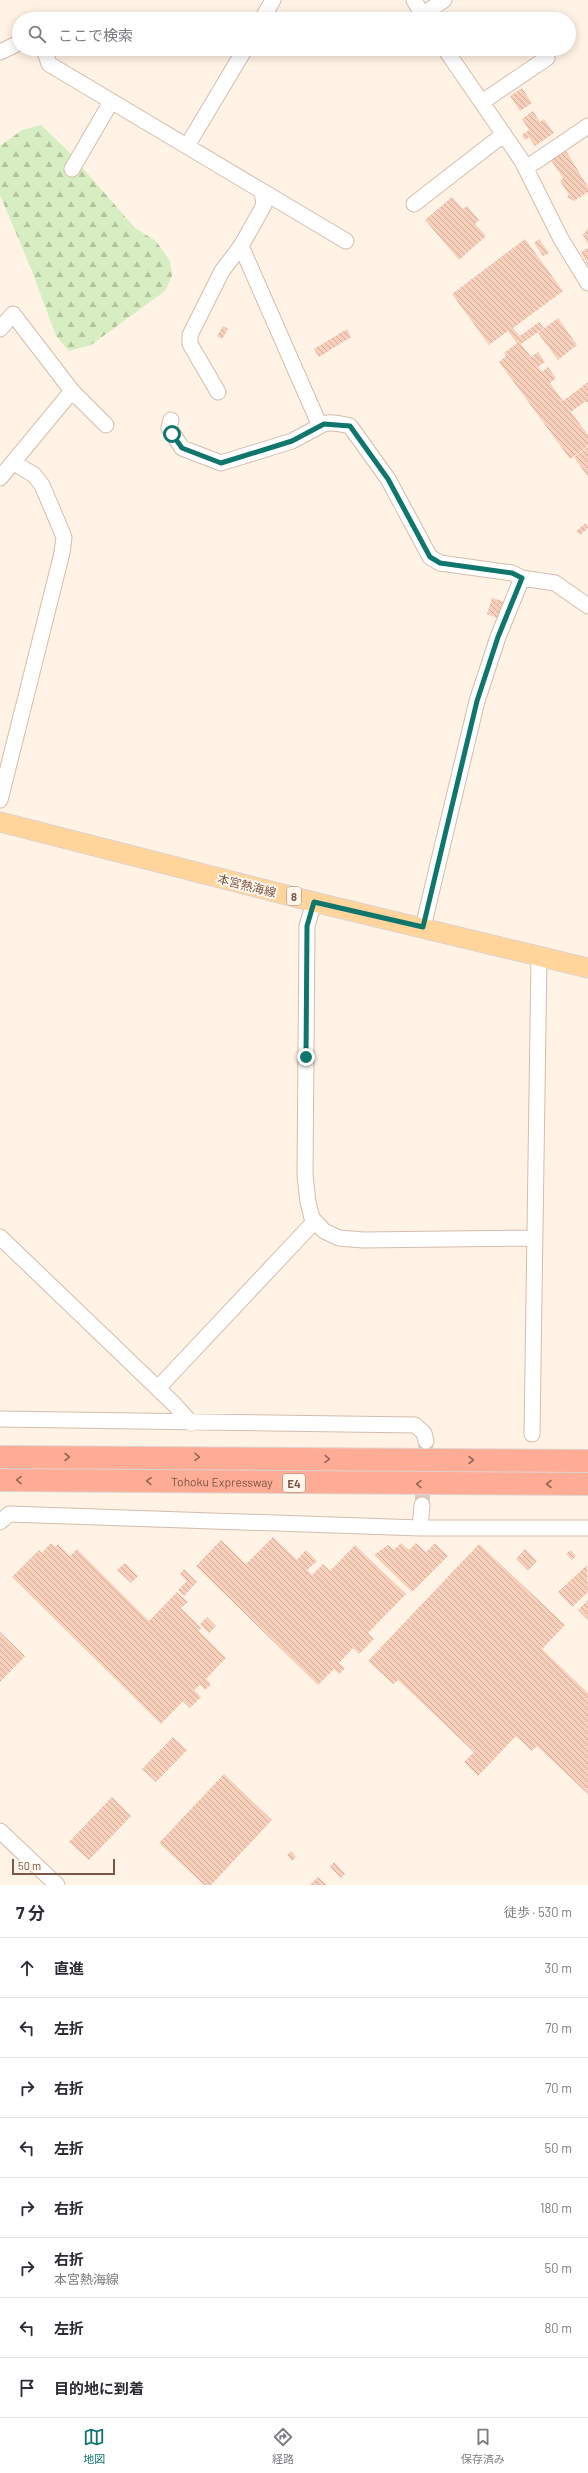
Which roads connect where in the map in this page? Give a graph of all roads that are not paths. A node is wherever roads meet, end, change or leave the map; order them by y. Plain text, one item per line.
1 (273, 0) edge
2 (414, 0) edge
3 (444, 0) edge
4 (266, 12) edge
5 (421, 12) edge
6 (430, 12) edge
7 (12, 46) edge
8 (0, 52) edge
9 (46, 56) edge
10 (240, 56) edge
11 (450, 56) edge
12 (547, 58) dead end
13 (111, 102) junction
14 (482, 102) junction
15 (588, 126) edge
16 (504, 134) junction
17 (187, 146) junction
18 (526, 168) junction
19 (72, 169) dead end
20 (262, 191) junction
21 (414, 204) dead end
22 (346, 241) dead end
23 (241, 246) junction
24 (588, 283) edge
25 (0, 329) edge
26 (72, 391) junction
27 (218, 392) dead end
28 (171, 420) dead end
29 (106, 425) dead end
30 (320, 426) junction
31 (12, 462) junction
32 (0, 478) edge
33 (522, 578) junction
34 (588, 606) edge
35 (0, 800) edge
36 (0, 822) edge
37 (314, 902) junction
38 (423, 927) junction
39 (539, 956) junction
40 (588, 968) edge
41 (314, 1222) junction
42 (0, 1237) edge
43 (534, 1238) junction
44 (158, 1388) junction
45 (0, 1419) edge
46 (190, 1423) junction
47 (532, 1434) dead end
48 (426, 1441) tunnel mouth
49 (0, 1456) edge
50 (588, 1461) edge
51 (0, 1480) edge
52 (588, 1484) edge
53 (422, 1505) tunnel mouth
54 (0, 1522) edge
55 (420, 1528) junction
56 (588, 1528) edge
57 (0, 1831) edge
58 (57, 1885) edge

1 - 4 street
2 - 5 street
3 - 6 street
7 - 8 street
9 - 13 street
10 - 17 street
11 - 14 street
12 - 14 street
13 - 17 street
13 - 19 street
14 - 16 street
15 - 18 street
16 - 18 street
16 - 21 street
17 - 20 street
18 - 24 street
20 - 22 street
20 - 23 street
23 - 27 street
23 - 30 street
25 - 26 street
26 - 29 street
26 - 31 street
28 - 30 street
30 - 33 street
31 - 32 street
31 - 35 street
33 - 34 street
33 - 38 street
36 - 37 main road, 本宮熱海線 / 8
37 - 38 main road, 本宮熱海線 / 8
37 - 41 street
38 - 39 main road, 本宮熱海線 / 8
39 - 40 main road, 本宮熱海線 / 8
39 - 43 street
41 - 43 street
41 - 44 street
42 - 44 street
43 - 47 street
44 - 46 street
45 - 46 street
46 - 48 street
49 -> 50 highway, Tohoku Expressway / E4
52 -> 51 highway, Tohoku Expressway / E4
53 - 55 street
54 - 55 street
55 - 56 street
57 - 58 street

